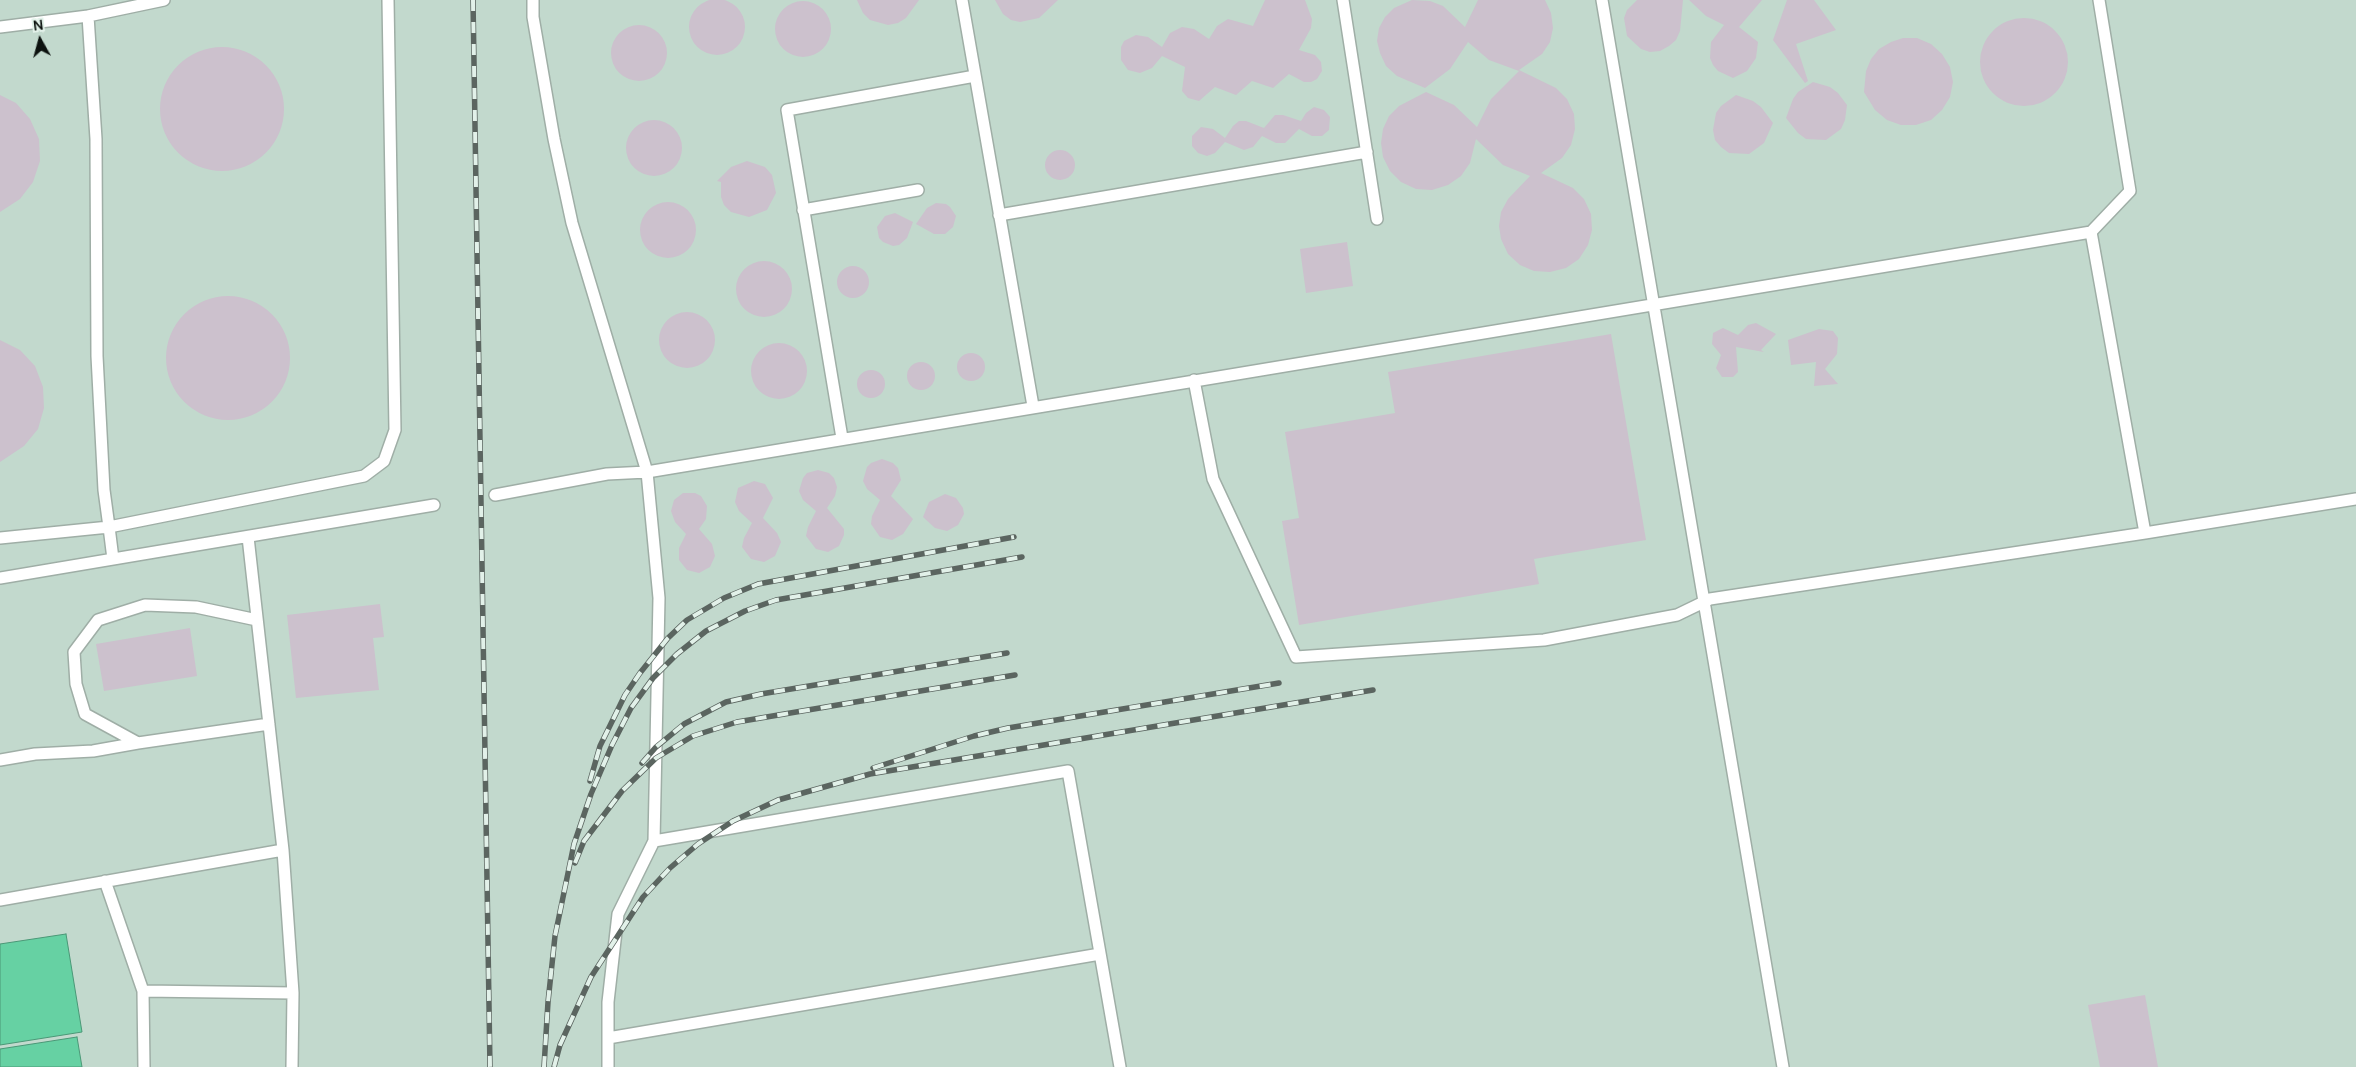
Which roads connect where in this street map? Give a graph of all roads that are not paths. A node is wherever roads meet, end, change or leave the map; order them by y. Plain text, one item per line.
1 (164, 0) edge
2 (388, 0) edge
3 (533, 0) edge
4 (962, 0) edge
5 (1343, 0) edge
6 (1602, 0) edge
7 (2099, 0) edge
8 (88, 16) junction
9 (0, 27) edge
10 (975, 76) junction
11 (1366, 152) junction
12 (918, 190) dead end
13 (804, 210) junction
14 (999, 214) junction
15 (1377, 219) dead end
16 (2091, 232) junction
17 (1655, 304) junction
18 (1194, 380) junction
19 (1033, 406) junction
20 (842, 438) junction
21 (647, 472) junction
22 (495, 495) dead end
23 (2356, 499) edge
24 (434, 505) dead end
25 (109, 527) junction
26 (2145, 533) junction
27 (0, 538) edge
28 (248, 538) junction
29 (113, 559) junction
30 (0, 578) edge
31 (1705, 601) junction
32 (257, 620) junction
33 (269, 724) junction
34 (138, 743) junction
35 (0, 760) edge
36 (654, 841) junction
37 (283, 850) junction
38 (105, 881) junction
39 (0, 900) edge
40 (1100, 954) junction
41 (143, 991) junction
42 (293, 993) junction
43 (608, 1038) junction
44 (144, 1067) edge
45 (292, 1067) edge
46 (608, 1067) edge
47 (1120, 1067) edge
48 (1783, 1067) edge

1 - 8 lane
2 - 25 lane
3 - 21 lane
4 - 10 lane
5 - 11 lane
6 - 17 lane
7 - 16 lane
8 - 9 lane
8 - 25 lane
10 - 13 lane
10 - 14 lane
11 - 14 lane
11 - 15 lane
12 - 13 lane
13 - 20 lane
14 - 19 lane
16 - 17 lane
16 - 26 lane
17 - 18 lane
17 - 31 lane
18 - 19 lane
18 - 31 lane
19 - 20 lane
20 - 21 lane
21 - 22 lane
21 - 36 lane
23 - 26 lane
24 - 28 lane
25 - 27 lane
25 - 29 lane
26 - 31 lane
28 - 29 lane
28 - 32 lane
29 - 30 lane
31 - 48 lane
32 - 33 lane
32 - 34 lane
33 - 34 lane
33 - 37 lane
34 - 35 lane
36 - 40 lane
36 - 43 lane
37 - 38 lane
37 - 42 lane
38 - 39 lane
38 - 41 lane
40 - 43 lane
40 - 47 lane
41 - 42 lane
41 - 44 lane
42 - 45 lane
43 - 46 lane

